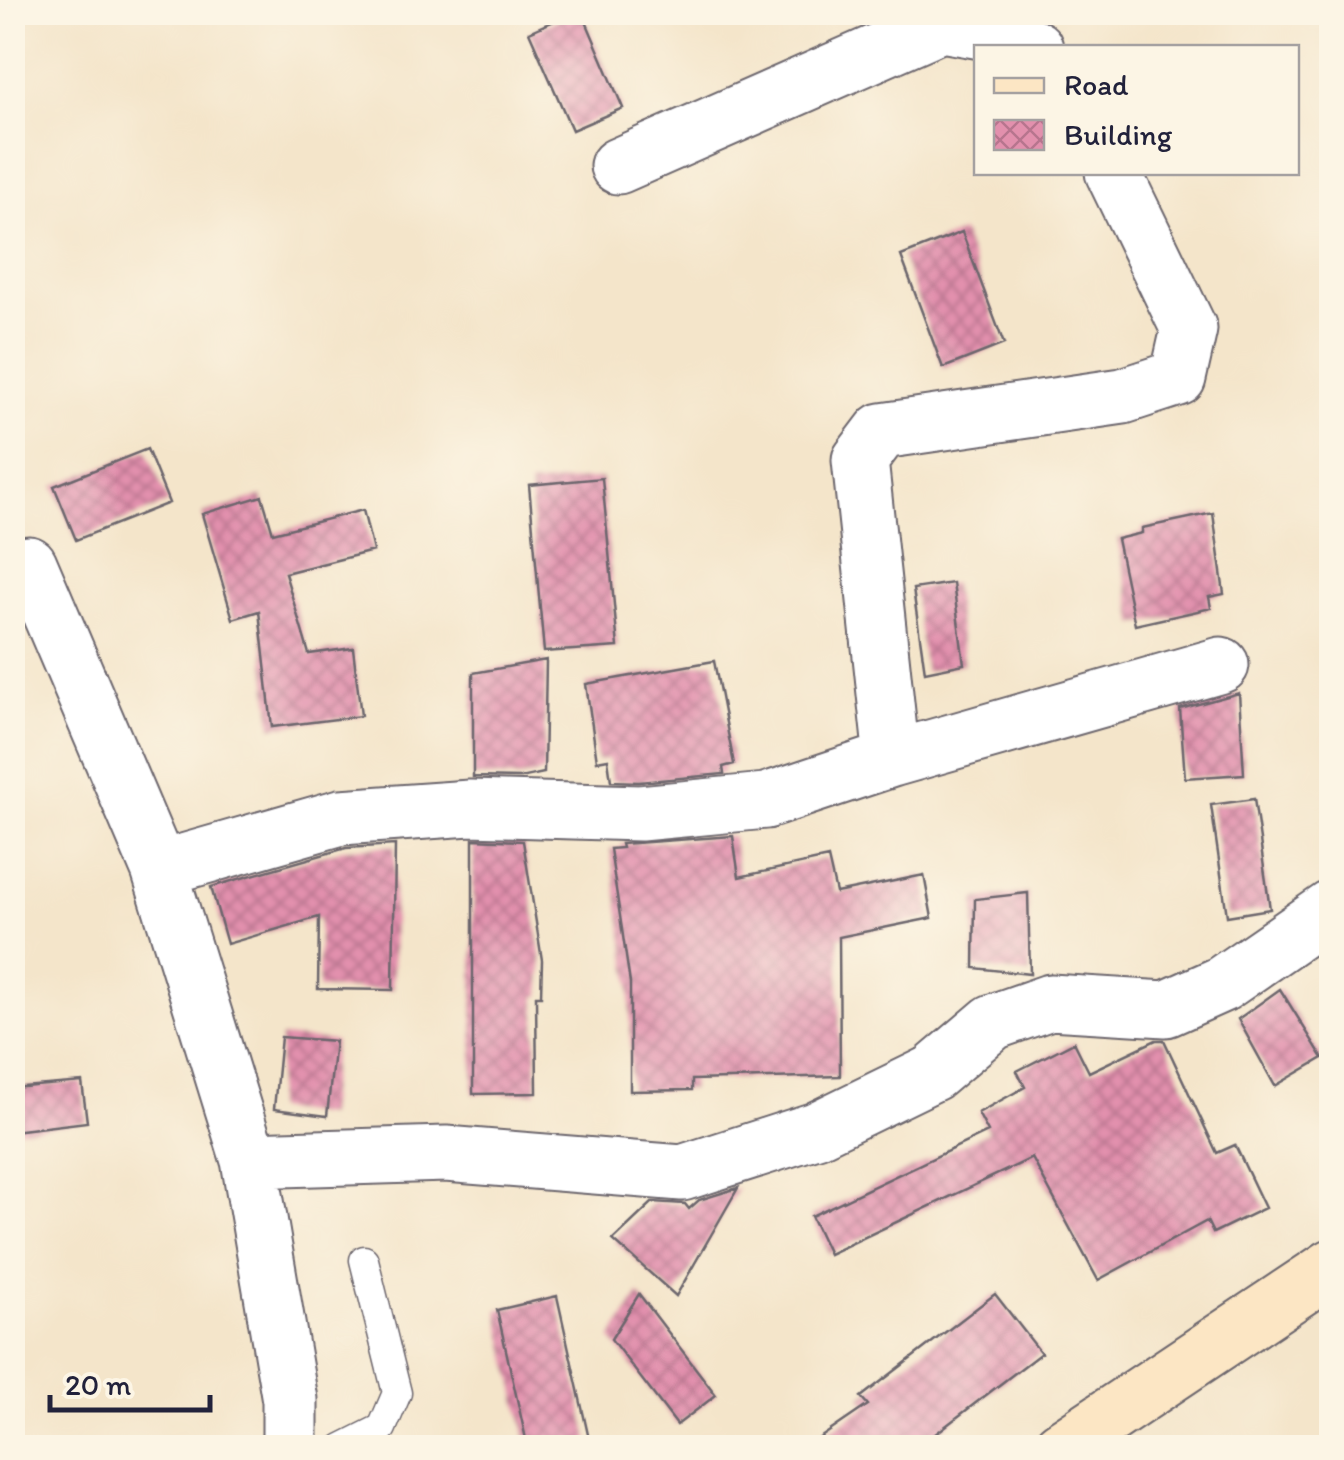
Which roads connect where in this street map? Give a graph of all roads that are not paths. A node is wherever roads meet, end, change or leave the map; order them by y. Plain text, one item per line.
1 (938, 18) edge
2 (1028, 45) edge
3 (618, 166) dead end
4 (1114, 175) edge
5 (29, 564) dead end
6 (1220, 665) dead end
7 (892, 759) junction
8 (159, 869) junction
9 (1332, 908) edge
10 (249, 1160) junction
11 (364, 1260) dead end
12 (1332, 1268) edge
13 (290, 1448) edge
14 (342, 1448) edge
15 (1061, 1448) edge

1 - 2 street
1 - 3 street
4 - 7 street
5 - 8 street
6 - 7 street
7 - 8 street
8 - 10 street
9 - 10 street
10 - 13 street
11 - 14 lane
12 - 15 main road

